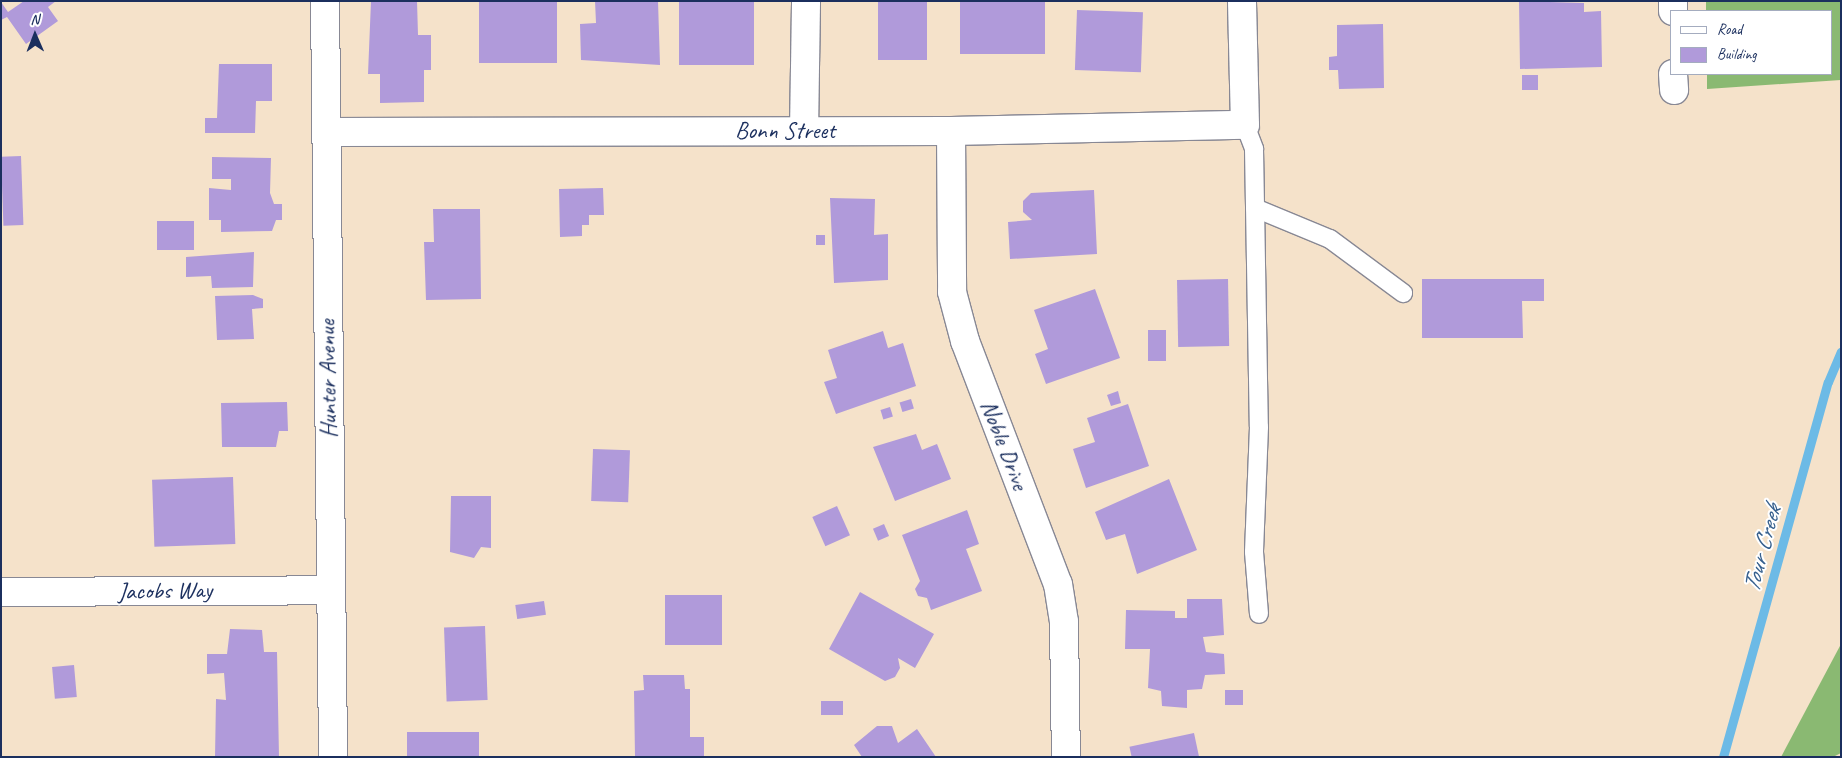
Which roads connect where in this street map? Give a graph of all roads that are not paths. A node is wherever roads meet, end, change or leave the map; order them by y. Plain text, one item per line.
1 (325, 1) edge
2 (806, 1) edge
3 (1242, 1) edge
4 (1245, 125) junction
5 (804, 131) junction
6 (951, 131) junction
7 (326, 132) junction
8 (1255, 208) junction
9 (1403, 293) dead end
10 (330, 590) junction
11 (1, 592) edge
12 (1259, 614) dead end
13 (333, 757) edge
14 (1066, 757) edge

1 - 7 street, Hunter Avenue
2 - 5 street
3 - 4 street
4 - 6 street, Bonn Street
4 - 8 lane
5 - 6 street, Bonn Street
5 - 7 street, Bonn Street
6 - 14 street, Noble Drive
7 - 10 street, Hunter Avenue
8 - 9 lane
8 - 12 lane
10 - 11 street, Jacobs Way
10 - 13 street, Hunter Avenue

